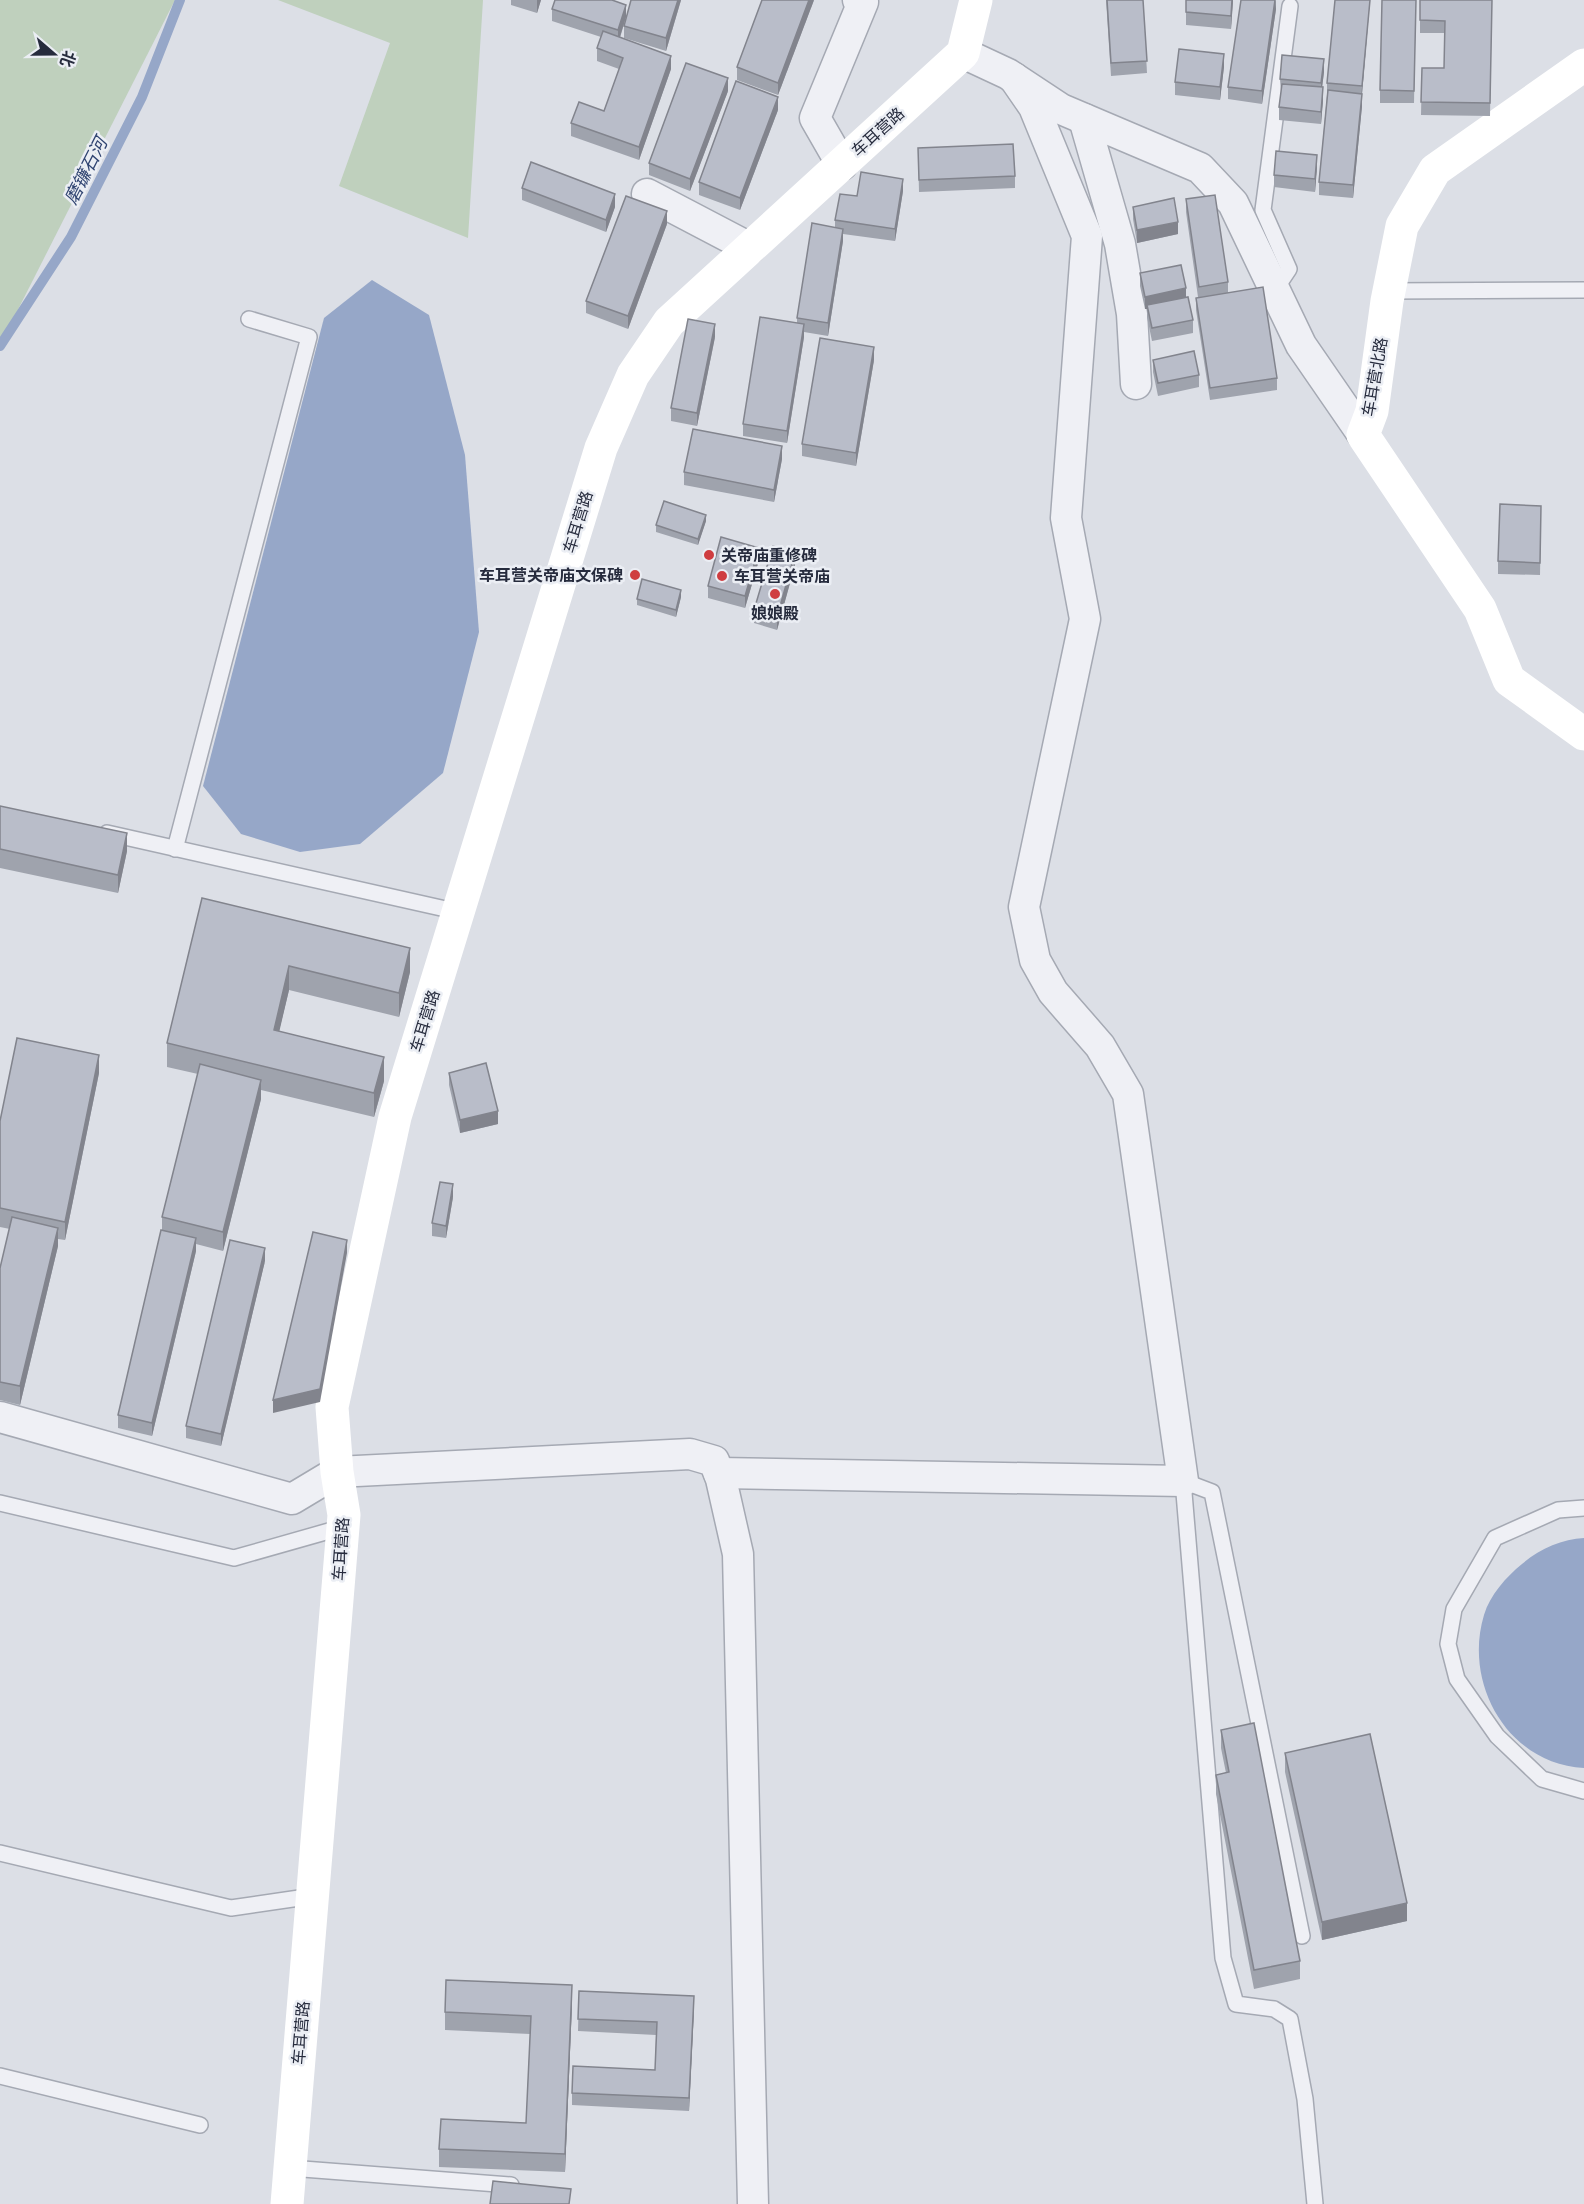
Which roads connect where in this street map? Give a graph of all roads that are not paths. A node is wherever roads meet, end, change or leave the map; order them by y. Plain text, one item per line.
1 (858, 0) edge
2 (976, 0) edge
3 (1290, 6) dead end
4 (963, 53) junction
5 (1584, 65) edge
6 (1014, 78) junction
7 (1084, 119) junction
8 (842, 165) junction
9 (647, 194) dead end
10 (750, 248) junction
11 (1275, 290) junction
12 (1584, 290) edge
13 (1389, 291) junction
14 (249, 319) dead end
15 (1136, 384) dead end
16 (1363, 435) junction
17 (1584, 734) edge
18 (94, 830) edge
19 (175, 849) junction
20 (459, 912) junction
21 (0, 1418) edge
22 (337, 1472) junction
23 (719, 1473) junction
24 (1183, 1481) junction
25 (0, 1503) edge
26 (1584, 1508) edge
27 (343, 1527) junction
28 (1584, 1791) edge
29 (0, 1853) edge
30 (313, 1896) junction
31 (1302, 1936) dead end
32 (0, 2076) edge
33 (200, 2125) dead end
34 (290, 2168) junction
35 (531, 2187) edge
36 (287, 2204) edge
37 (753, 2204) edge
38 (1315, 2204) edge

1 - 8 street
2 - 4 street
3 - 11 lane
4 - 6 street
4 - 8 street, 车耳营路
5 - 13 street, 车耳营北路
6 - 7 street
6 - 24 street
7 - 11 street
7 - 15 street
8 - 10 street, 车耳营路
9 - 10 street
10 - 20 street, 车耳营路
11 - 16 street
12 - 13 lane
13 - 16 street, 车耳营北路
14 - 19 lane
16 - 17 street, 车耳营北路
18 - 19 lane
19 - 20 lane
20 - 22 street, 车耳营路
21 - 22 street
22 - 23 street
22 - 27 street, 车耳营路
23 - 24 street
23 - 37 street
24 - 31 lane
24 - 38 lane
25 - 27 lane
26 - 28 lane
27 - 30 street, 车耳营路
29 - 30 lane
30 - 34 street, 车耳营路
32 - 33 lane
34 - 35 lane
34 - 36 street, 车耳营路

